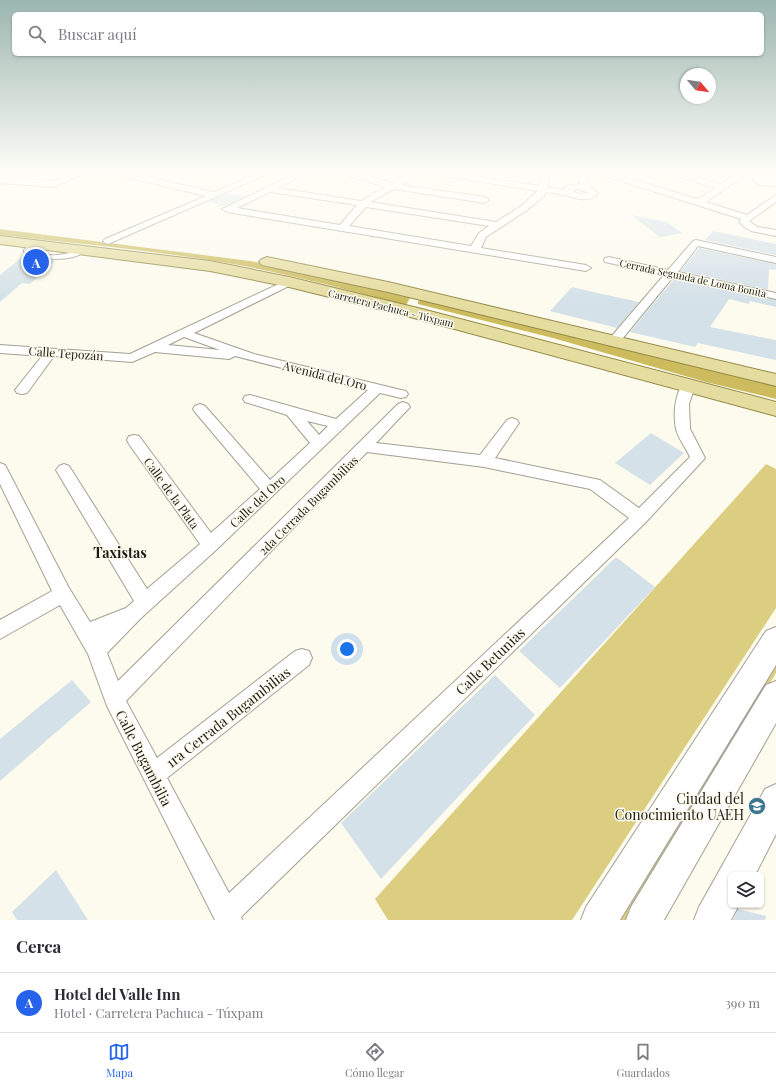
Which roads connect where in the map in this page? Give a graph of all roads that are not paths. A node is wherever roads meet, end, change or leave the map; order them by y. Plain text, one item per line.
1 (166, 216) edge
2 (272, 216) edge
3 (352, 216) edge
4 (497, 216) edge
5 (512, 216) edge
6 (741, 216) edge
7 (750, 216) edge
8 (747, 218) junction
9 (499, 225) junction
10 (343, 227) junction
11 (0, 228) edge
12 (776, 233) edge
13 (0, 240) edge
14 (108, 241) junction
15 (28, 243) junction
16 (0, 245) edge
17 (475, 249) junction
18 (609, 260) dead end
19 (776, 260) edge
20 (586, 268) dead end
21 (671, 273) junction
22 (289, 282) junction
23 (429, 296) junction
24 (776, 296) edge
25 (416, 313) junction
26 (184, 333) junction
27 (614, 341) junction
28 (0, 348) edge
29 (155, 348) junction
30 (51, 352) junction
31 (250, 357) junction
32 (776, 380) edge
33 (688, 386) junction
34 (378, 388) junction
35 (22, 390) dead end
36 (720, 394) junction
37 (250, 399) dead end
38 (200, 409) dead end
39 (776, 409) edge
40 (292, 412) junction
41 (776, 415) edge
42 (512, 423) dead end
43 (338, 424) junction
44 (134, 440) dead end
45 (318, 443) junction
46 (365, 447) junction
47 (484, 461) junction
48 (0, 469) edge
49 (64, 470) dead end
50 (269, 489) junction
51 (640, 517) junction
52 (210, 545) junction
53 (64, 594) junction
54 (139, 608) junction
55 (0, 630) edge
56 (776, 640) edge
57 (92, 642) junction
58 (302, 658) dead end
59 (776, 695) edge
60 (114, 699) junction
61 (153, 776) junction
62 (776, 800) edge
63 (738, 872) edge
64 (728, 890) edge
65 (227, 917) edge
66 (598, 920) edge
67 (644, 920) edge
68 (712, 920) edge

1 - 14 street
2 - 10 street
3 - 10 street
4 - 9 street
5 - 9 street
6 - 8 street
7 - 8 street
8 - 12 street
9 - 17 street
10 - 17 street
11 - 14 main road, Carretera Pachuca - Túxpam
13 - 15 main road, Carretera Pachuca - Túxpam
14 - 23 main road, Carretera Pachuca - Túxpam
15 - 16 lane
15 - 22 main road, Carretera Pachuca - Túxpam
17 - 20 street
18 - 21 street, Cerrada Segunda de Loma Bonita
19 - 21 street
21 - 24 street, Cerrada Segunda de Loma Bonita
21 - 27 street
22 - 25 main road, Carretera Pachuca - Túxpam
22 - 26 street
23 - 25 main road
23 - 27 main road, Carretera Pachuca - Túxpam
25 - 33 main road, Carretera Pachuca - Túxpam
26 - 29 street
26 - 31 street, Avenida del Oro
27 - 32 main road, Carretera Pachuca - Túxpam
28 - 30 street, Calle Tepozán
29 - 30 street, Calle Tepozán
29 - 31 street, Avenida del Oro
30 - 35 street
31 - 34 street, Avenida del Oro
33 - 36 main road, Carretera Pachuca - Túxpam
33 - 51 street, Calle Betunias
34 - 43 street, Calle del Oro
34 - 46 street, Avenida del Oro
36 - 39 main road, Carretera Pachuca - Túxpam
36 - 41 main road
37 - 40 street
38 - 50 street
40 - 43 street
40 - 45 street
42 - 47 street
43 - 45 street, Calle del Oro
44 - 52 street, Calle de la Plata
45 - 50 street, Calle del Oro
46 - 47 street, 2da Cerrada Bugambilias
46 - 60 street, 2da Cerrada Bugambilias
47 - 51 street, 2da Cerrada Bugambilias
48 - 53 street, Calle Bugambilia
49 - 54 street
50 - 52 street, Calle del Oro
51 - 65 street, Calle Betunias
52 - 54 street, Calle del Oro
53 - 55 street
53 - 57 street, Calle Bugambilia
54 - 57 street, Calle del Oro
56 - 66 street
57 - 60 street, Calle Bugambilia
58 - 61 street, 1ra Cerrada Bugambilias
59 - 67 street
60 - 61 street, Calle Bugambilia
61 - 65 street, Calle Bugambilia
62 - 63 street
64 - 68 street

